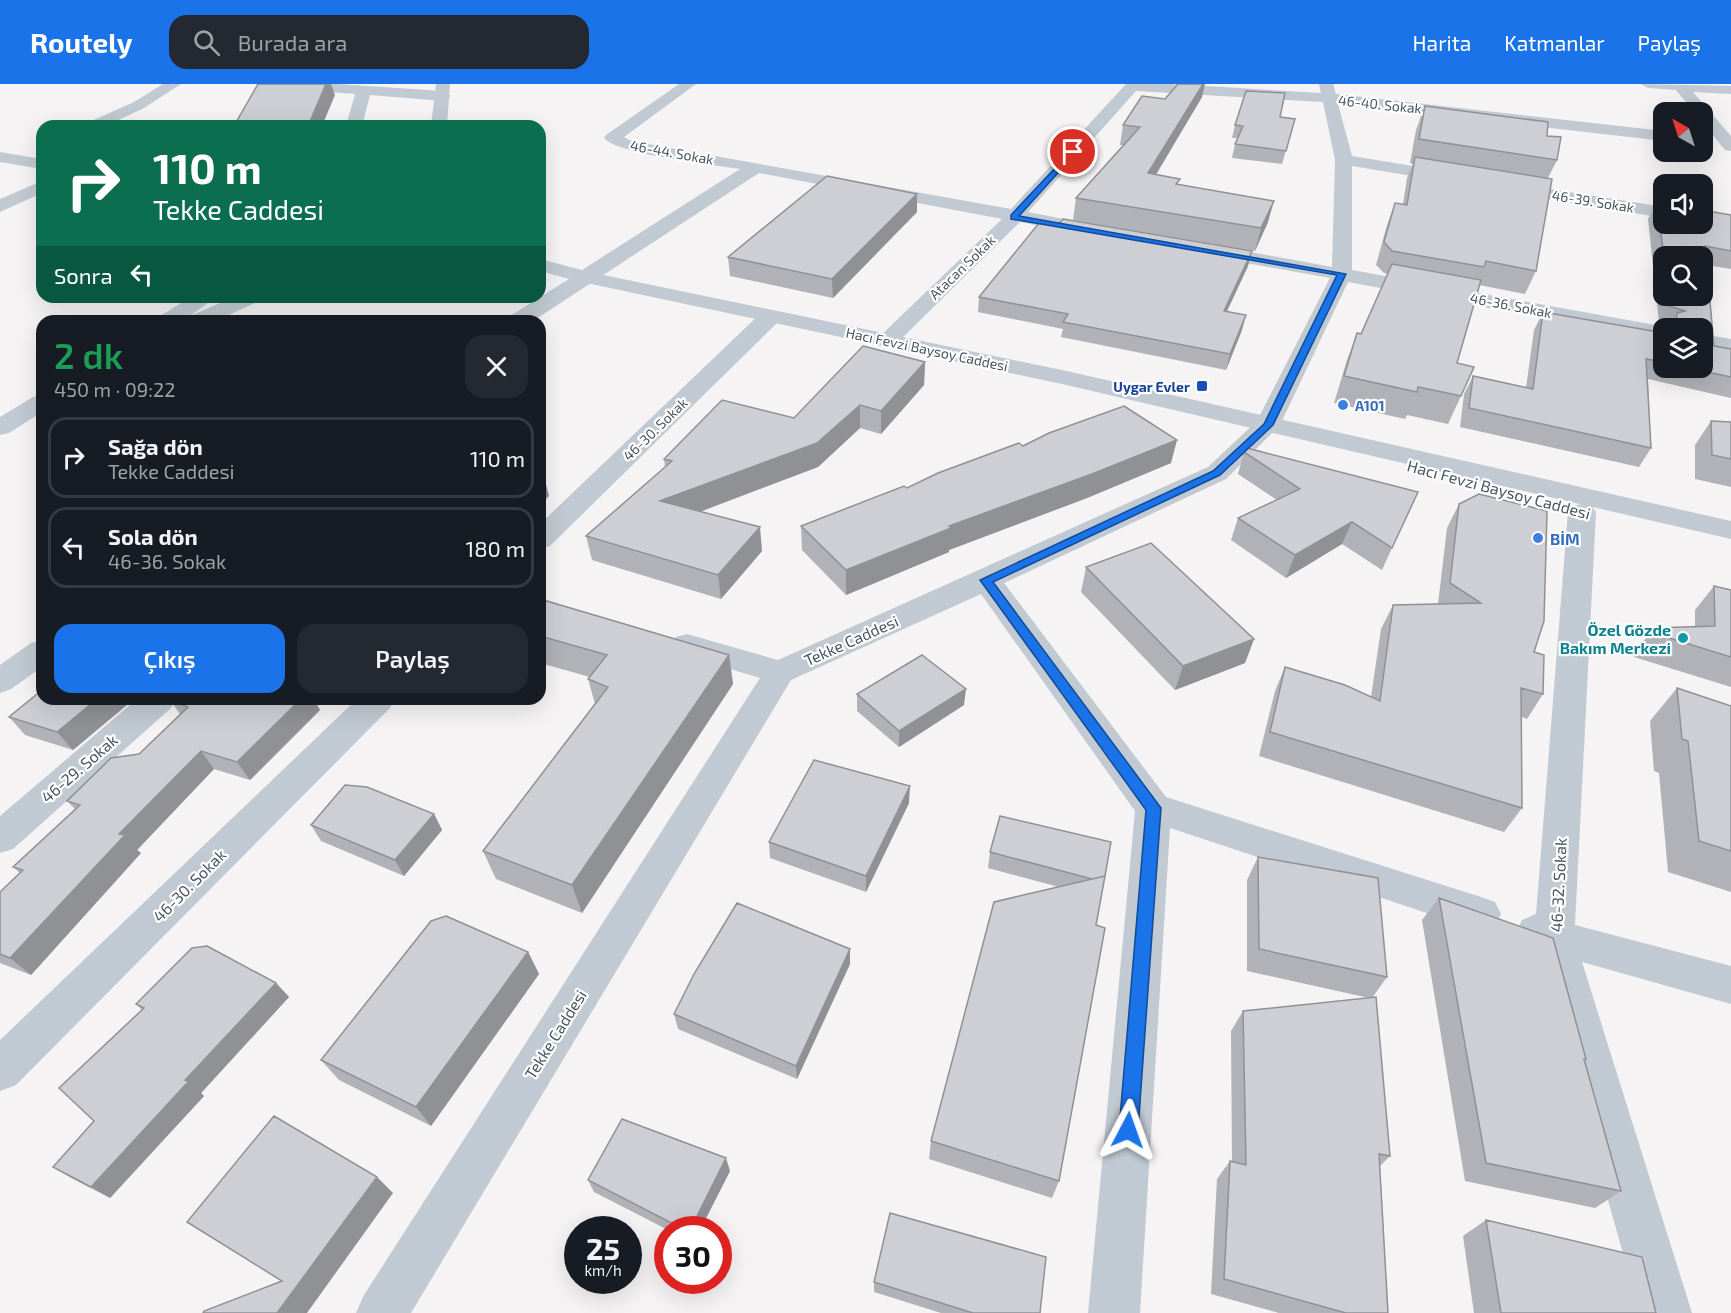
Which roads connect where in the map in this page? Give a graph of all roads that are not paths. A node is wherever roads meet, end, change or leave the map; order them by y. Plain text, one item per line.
1 (174, 84) edge
2 (274, 84) edge
3 (689, 84) edge
4 (1648, 84) edge
5 (1132, 86) joint
6 (1682, 87) junction
7 (671, 89) edge
8 (364, 90) junction
9 (443, 90) edge
10 (1731, 90) edge
11 (1327, 91) edge
12 (106, 120) edge
13 (356, 120) edge
14 (440, 120) edge
15 (1653, 135) edge
16 (1713, 143) edge
17 (1730, 145) edge
18 (36, 152) edge
19 (0, 157) edge
20 (19, 160) junction
21 (1344, 160) junction
22 (36, 163) edge
23 (756, 167) junction
24 (36, 189) edge
25 (0, 206) edge
26 (1653, 211) edge
27 (1014, 217) junction
28 (1119, 235) edge
29 (1190, 247) edge
30 (546, 267) edge
31 (546, 272) edge
32 (1342, 274) junction
33 (584, 277) junction
34 (546, 302) edge
35 (196, 303) edge
36 (238, 303) edge
37 (545, 303) edge
38 (177, 315) edge
39 (212, 315) edge
40 (527, 315) edge
41 (770, 317) junction
42 (1653, 331) edge
43 (886, 340) junction
44 (1713, 343) edge
45 (1731, 346) edge
46 (36, 406) edge
47 (1268, 425) junction
48 (0, 428) edge
49 (1582, 512) junction
50 (1731, 530) edge
51 (546, 534) edge
52 (1731, 549) edge
53 (986, 580) junction
54 (654, 636) edge
55 (36, 655) edge
56 (780, 672) junction
57 (0, 681) edge
58 (152, 705) edge
59 (372, 705) edge
60 (1153, 808) junction
61 (0, 838) edge
62 (1554, 938) junction
63 (1731, 985) edge
64 (0, 1070) edge
65 (382, 1313) edge
66 (1114, 1313) edge
67 (1666, 1313) edge

1 - 12 street
2 - 8 street
3 - 7 street, 46-44. Sokak
4 - 6 street
5 - 11 street, 46-40. Sokak
5 - 27 street, Atacan Sokak
6 - 10 street
6 - 17 street
7 - 23 street, 46-44. Sokak
8 - 9 street
8 - 13 street
9 - 14 street
11 - 15 street, 46-40. Sokak
11 - 21 street, Tekke Caddesi
16 - 17 street
18 - 20 street
19 - 20 street
20 - 22 street
21 - 26 street, 46-39. Sokak
21 - 32 street, Tekke Caddesi
23 - 27 street
23 - 33 street
24 - 25 street
27 - 28 street
27 - 43 street, Atacan Sokak
29 - 32 street, 46-36. Sokak
30 - 33 street, Hacı Fevzi Baysoy Caddesi
31 - 33 street, Hacı Fevzi Baysoy Caddesi
32 - 42 street, 46-36. Sokak
32 - 47 street, Tekke Caddesi
33 - 34 street
33 - 41 street, Hacı Fevzi Baysoy Caddesi
35 - 38 street
36 - 39 street
37 - 40 street
41 - 43 street, Hacı Fevzi Baysoy Caddesi
41 - 51 street, 46-30. Sokak
43 - 47 street, Hacı Fevzi Baysoy Caddesi
44 - 45 street
46 - 48 street
47 - 49 street, Hacı Fevzi Baysoy Caddesi
47 - 50 street, Hacı Fevzi Baysoy Caddesi
47 - 53 street, Tekke Caddesi
49 - 52 street, Hacı Fevzi Baysoy Caddesi
49 - 62 street, 46-32. Sokak
53 - 56 street, Tekke Caddesi
53 - 60 street
54 - 56 street
55 - 57 street
56 - 65 street, Tekke Caddesi
58 - 61 street, 46-29. Sokak
59 - 64 street, 46-30. Sokak
60 - 62 street
60 - 66 street
62 - 63 street
62 - 67 street, 46-32. Sokak

